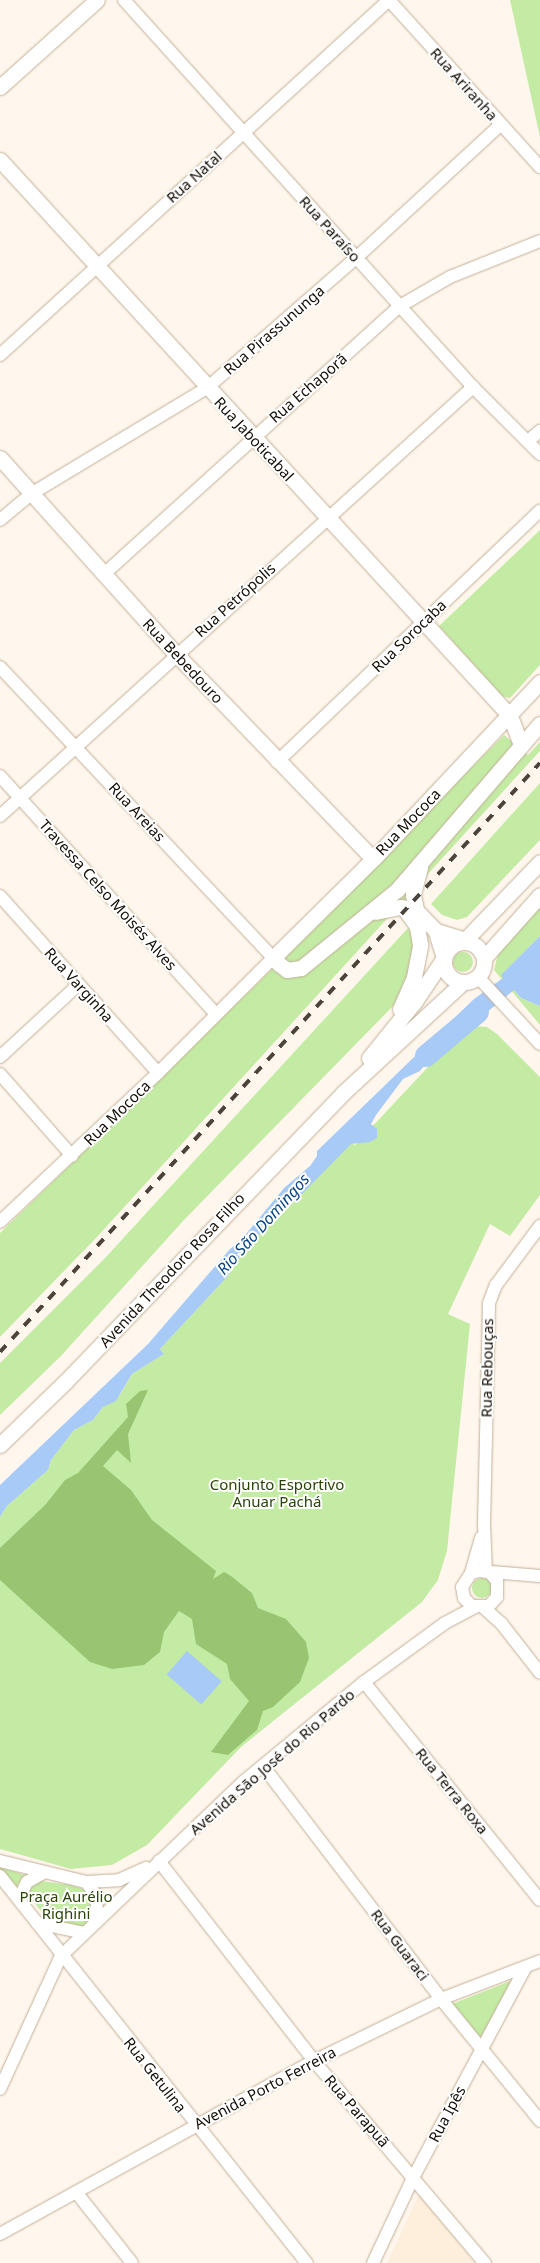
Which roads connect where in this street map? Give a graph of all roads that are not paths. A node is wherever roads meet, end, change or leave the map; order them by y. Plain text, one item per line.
1 (97, 0) edge
2 (124, 0) edge
3 (389, 0) edge
4 (0, 87) edge
5 (500, 125) junction
6 (242, 133) junction
7 (0, 160) edge
8 (540, 167) edge
9 (540, 241) edge
10 (356, 258) junction
11 (95, 266) junction
12 (400, 306) junction
13 (0, 355) edge
14 (473, 387) junction
15 (207, 388) junction
16 (540, 431) edge
17 (252, 437) junction
18 (528, 441) junction
19 (540, 454) edge
20 (0, 458) edge
21 (31, 494) junction
22 (540, 511) edge
23 (327, 517) junction
24 (0, 520) edge
25 (103, 575) junction
26 (424, 621) junction
27 (176, 654) junction
28 (0, 667) edge
29 (540, 682) edge
30 (510, 716) junction
31 (540, 724) edge
32 (521, 745) junction
33 (76, 747) junction
34 (277, 762) junction
35 (0, 776) edge
36 (20, 798) junction
37 (0, 816) edge
38 (373, 859) junction
39 (423, 862) junction
40 (540, 862) edge
41 (540, 895) edge
42 (0, 896) edge
43 (400, 907) junction
44 (416, 910) junction
45 (365, 918) junction
46 (436, 931) junction
47 (465, 940) junction
48 (273, 958) junction
49 (444, 958) junction
50 (484, 958) junction
51 (482, 982) junction
52 (462, 983) junction
53 (78, 985) junction
54 (216, 1014) junction
55 (382, 1040) junction
56 (540, 1044) edge
57 (0, 1057) edge
58 (158, 1073) junction
59 (0, 1074) edge
60 (343, 1093) junction
61 (72, 1156) junction
62 (0, 1222) edge
63 (539, 1229) edge
64 (0, 1445) edge
65 (484, 1525) junction
66 (471, 1573) junction
67 (488, 1573) junction
68 (525, 1575) junction
69 (540, 1576) edge
70 (499, 1588) junction
71 (464, 1598) junction
72 (495, 1601) junction
73 (479, 1607) junction
74 (445, 1623) junction
75 (501, 1623) junction
76 (540, 1673) edge
77 (364, 1682) junction
78 (263, 1766) junction
79 (0, 1861) edge
80 (159, 1861) junction
81 (43, 1873) junction
82 (0, 1876) edge
83 (86, 1882) junction
84 (19, 1899) junction
85 (540, 1900) edge
86 (96, 1922) junction
87 (37, 1923) junction
88 (85, 1933) junction
89 (61, 1956) junction
90 (540, 1961) edge
91 (525, 1968) junction
92 (441, 1999) junction
93 (481, 2050) junction
94 (314, 2060) junction
95 (0, 2089) edge
96 (540, 2121) edge
97 (195, 2125) junction
98 (414, 2176) junction
99 (76, 2192) junction
100 (0, 2234) edge
101 (132, 2263) edge
102 (307, 2263) edge
103 (373, 2263) edge
104 (485, 2263) edge

1 - 4 main road
2 - 6 street, Rua Paraíso
3 - 5 street, Rua Ariranha
3 - 6 street, Rua Natal
5 - 8 street, Rua Ariranha
5 - 10 street, Rua Pirassununga
6 - 10 street, Rua Paraíso
6 - 11 street, Rua Natal
7 - 11 main road, Rua Jaboticabal
9 - 12 street, Rua Echaporã
10 - 12 street, Rua Paraíso
10 - 15 street, Rua Pirassununga
11 - 13 street, Rua Natal
11 - 15 main road, Rua Jaboticabal
12 - 14 street, Rua Paraíso
12 - 17 street, Rua Echaporã
14 - 18 street, Rua Paraíso
14 - 23 street, Rua Petrópolis
15 - 17 main road, Rua Jaboticabal
15 - 21 street, Rua Pirassununga
16 - 18 street
17 - 23 main road, Rua Jaboticabal
17 - 25 street, Rua Echaporã
18 - 19 street, Rua Paraíso
20 - 21 main road, Rua Bebedouro
21 - 24 street, Rua Pirassununga
21 - 25 main road, Rua Bebedouro
22 - 26 street, Rua Sorocaba
23 - 26 main road, Rua Jaboticabal
23 - 27 street, Rua Petrópolis
25 - 27 main road, Rua Bebedouro
26 - 30 main road, Rua Jaboticabal
26 - 34 street, Rua Sorocaba
27 - 33 street, Rua Petrópolis
27 - 34 main road, Rua Bebedouro
28 - 33 street, Rua Areias
29 - 30 main road, Rua Mococa
30 - 32 main road
30 - 38 main road, Rua Mococa
31 - 32 main road
32 - 39 main road
33 - 36 street, Rua Petrópolis
33 - 48 street, Rua Areias
34 - 38 main road, Rua Bebedouro
35 - 36 street, Travessa Celso Moisés Alves
36 - 37 street, Rua Petrópolis
36 - 54 street, Travessa Celso Moisés Alves
38 - 48 main road, Rua Mococa
39 - 44 main road
39 - 45 main road
40 - 47 main road
41 - 50 main road
42 - 53 street, Rua Varginha
43 - 44 main road
43 - 45 main road
43 - 55 main road
44 - 46 main road
45 - 48 main road
46 - 47 main road
46 - 49 main road
47 - 49 main road
47 - 50 main road
48 - 54 street, Rua Mococa
49 - 52 main road
49 - 55 main road, Avenida Theodoro Rosa Filho
50 - 51 main road
51 - 52 main road
51 - 56 street
52 - 60 main road, Avenida Theodoro Rosa Filho
53 - 57 street
53 - 58 street, Rua Varginha
54 - 58 street, Rua Mococa
55 - 60 main road, Avenida Theodoro Rosa Filho
58 - 61 street, Rua Mococa
59 - 61 street
60 - 64 main road, Avenida Theodoro Rosa Filho
61 - 62 street, Rua Mococa
63 - 65 street, Rua Rebouças
65 - 66 street, Rua Rebouças
65 - 67 street, Rua Rebouças
66 - 67 street
66 - 71 street
67 - 68 street
67 - 70 street
68 - 69 street
68 - 70 street
70 - 72 street
71 - 73 street
71 - 74 street, Avenida São José do Rio Pardo
72 - 73 street
72 - 75 street
73 - 74 street, Avenida São José do Rio Pardo
73 - 75 street
74 - 77 street, Avenida São José do Rio Pardo
75 - 76 street
77 - 78 street, Avenida São José do Rio Pardo
77 - 85 street, Rua Terra Roxa
78 - 80 street, Avenida São José do Rio Pardo
78 - 92 street, Rua Guaraci
79 - 81 street
80 - 83 street
80 - 86 street, Avenida São José do Rio Pardo
80 - 94 street, Rua Parapuã
81 - 83 street
81 - 84 street
82 - 84 street
83 - 86 street
84 - 87 street
86 - 88 street, Avenida São José do Rio Pardo
87 - 88 street
87 - 89 street, Rua Getulina
88 - 89 street, Avenida São José do Rio Pardo
89 - 95 street, Avenida São José do Rio Pardo
89 - 97 street, Rua Getulina
90 - 91 street, Avenida Porto Ferreira
91 - 92 street, Avenida Porto Ferreira
91 - 93 street, Rua Ipês
92 - 93 street, Rua Guaraci
92 - 94 street, Avenida Porto Ferreira
93 - 96 street, Rua Guaraci
93 - 98 street, Rua Ipês
94 - 97 street, Avenida Porto Ferreira
94 - 98 street, Rua Parapuã
97 - 99 street, Avenida Porto Ferreira
97 - 102 street, Rua Getulina
98 - 103 street, Rua Ipês
98 - 104 street, Rua Parapuã
99 - 100 street, Avenida Porto Ferreira
99 - 101 street

